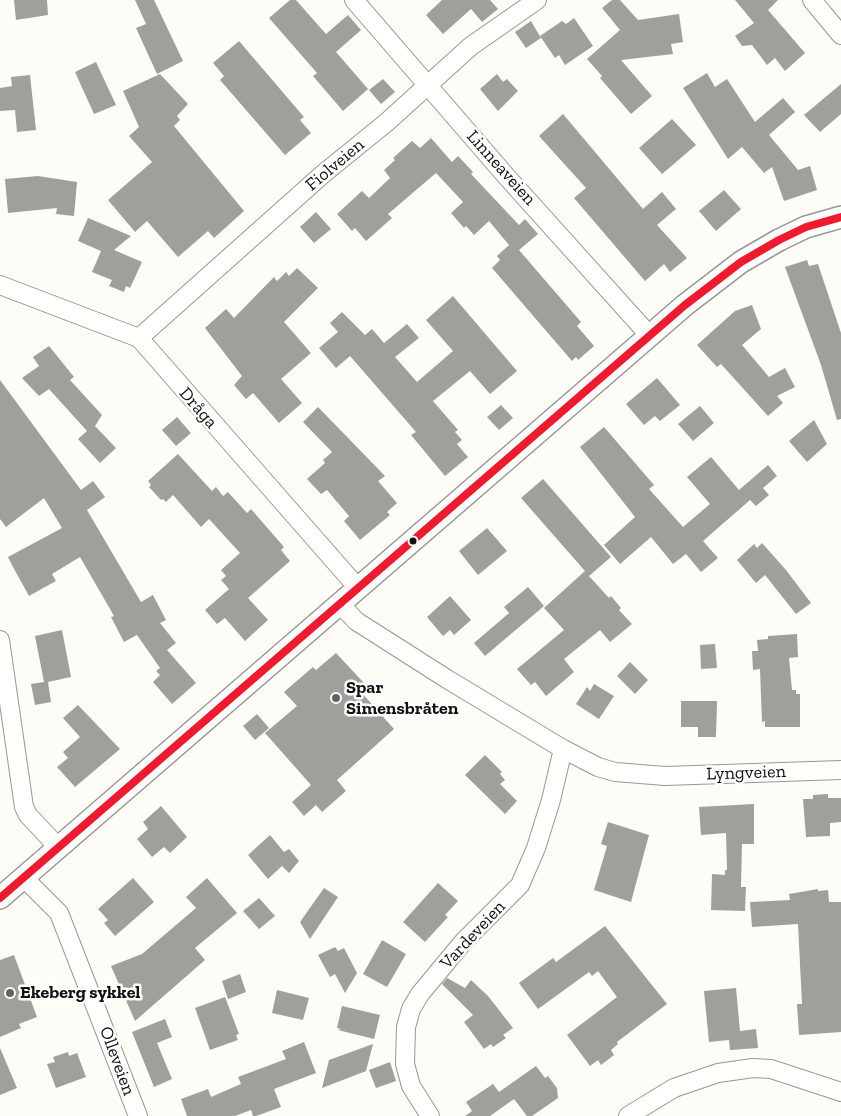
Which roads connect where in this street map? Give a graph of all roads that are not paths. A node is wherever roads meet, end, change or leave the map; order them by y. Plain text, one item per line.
1 (354, 0) edge
2 (537, 0) edge
3 (812, 0) edge
4 (841, 35) edge
5 (427, 86) junction
6 (841, 218) edge
7 (0, 285) edge
8 (649, 335) junction
9 (139, 338) junction
10 (358, 588) junction
11 (340, 604) junction
12 (0, 640) edge
13 (563, 749) junction
14 (841, 770) edge
15 (58, 847) junction
16 (24, 878) junction
17 (0, 898) edge
18 (841, 1092) edge
19 (138, 1116) edge
20 (430, 1116) edge
21 (628, 1116) edge

1 - 5 street, Linneaveien
2 - 5 street, Fiolveien
3 - 4 street
5 - 8 street, Linneaveien
5 - 9 street, Fiolveien
6 - 8 street
7 - 9 street, Dråga
8 - 10 street
9 - 10 street, Dråga
10 - 11 street
11 - 13 street, Lyngveien
11 - 15 street
12 - 15 street
13 - 14 street, Lyngveien
13 - 20 street, Vardeveien
15 - 16 street
16 - 17 street
16 - 19 street, Olleveien
18 - 21 street

